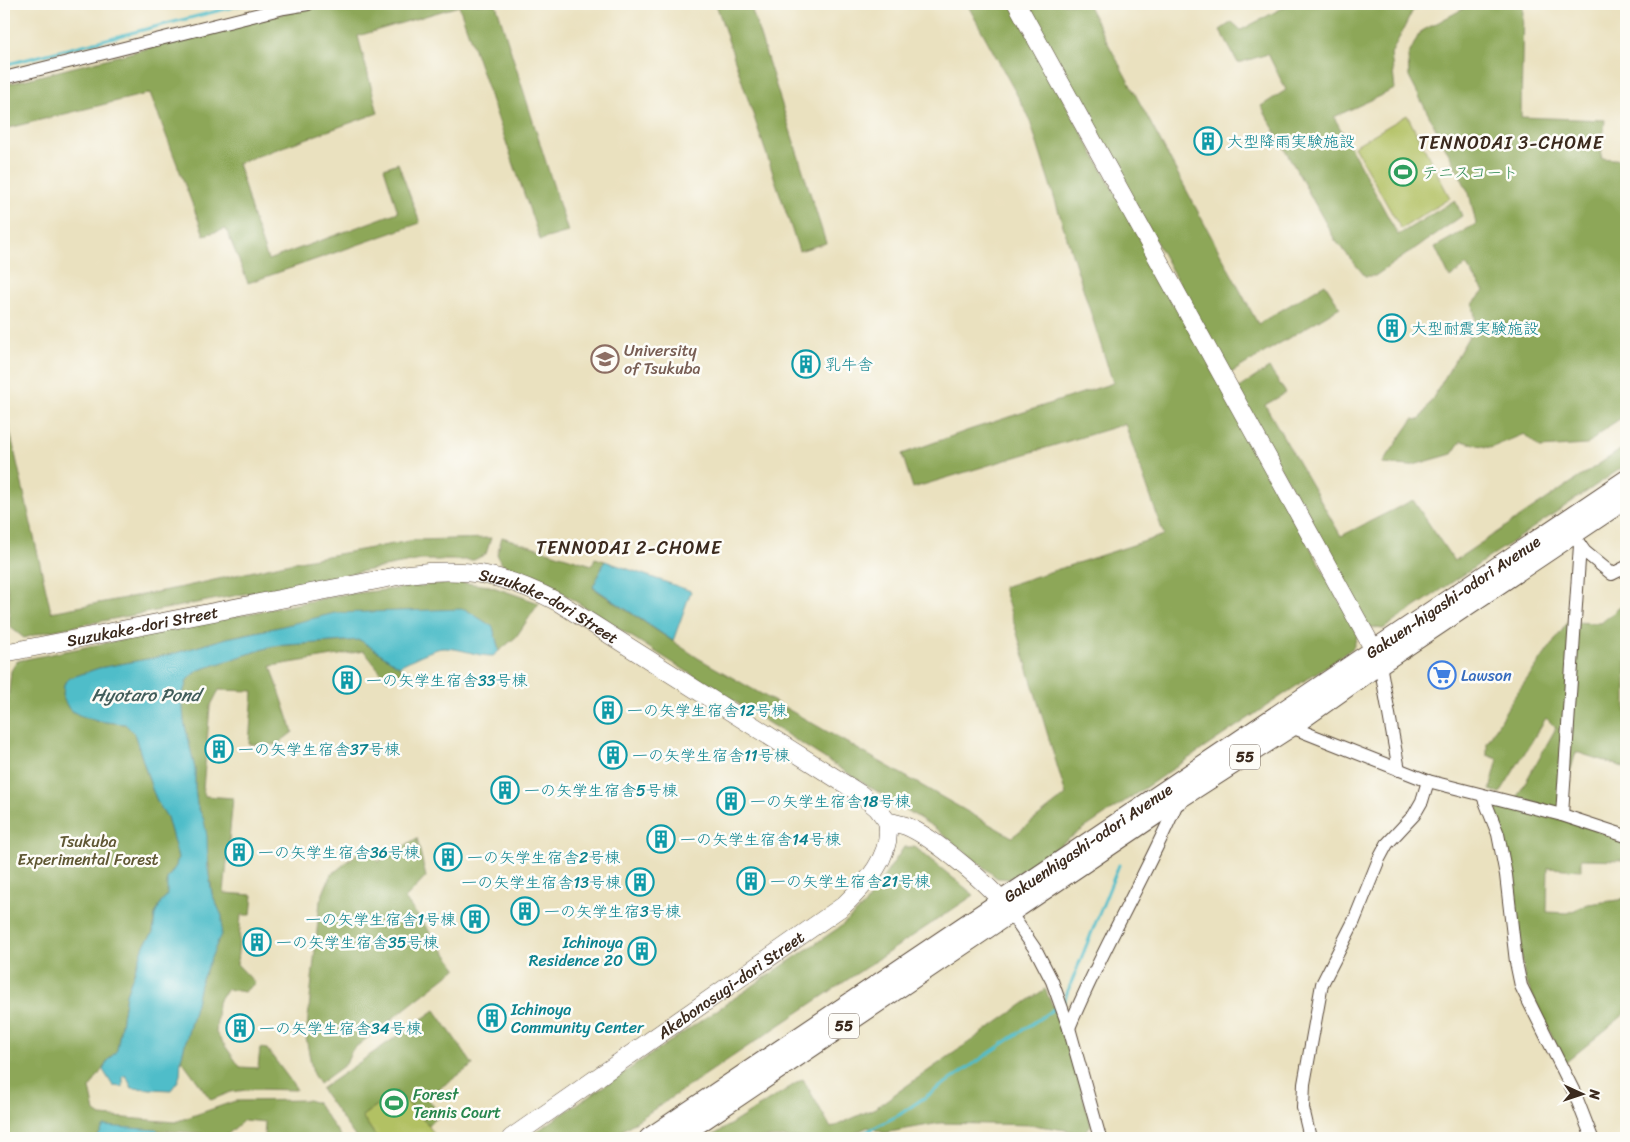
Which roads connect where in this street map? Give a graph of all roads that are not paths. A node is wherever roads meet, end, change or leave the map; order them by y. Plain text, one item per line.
1 (308, 4) edge
2 (1016, 4) edge
3 (4, 78) edge
4 (1626, 480) edge
5 (1626, 499) edge
6 (1576, 540) junction
7 (1626, 567) edge
8 (4, 653) edge
9 (1377, 657) junction
10 (1290, 727) junction
11 (1399, 770) junction
12 (1428, 781) junction
13 (1483, 796) junction
14 (1179, 799) junction
15 (1562, 815) junction
16 (887, 822) junction
17 (1626, 836) edge
18 (1007, 907) junction
19 (1069, 1028) junction
20 (511, 1138) edge
21 (649, 1138) edge
22 (677, 1138) edge
23 (1100, 1138) edge
24 (1310, 1138) edge
25 (1592, 1138) edge

1 - 3 street
2 - 9 street
4 - 9 main road, Gakuen-higashi-odori Avenue / 55
5 - 6 main road, Gakuen-higashi-odori Avenue / 55
6 - 7 street
6 - 9 main road, Gakuen-higashi-odori Avenue / 55
6 - 15 street
8 - 16 street, Suzukake-dori Street
9 - 10 main road, Gakuenhigashi-odori Avenue / 55
9 - 11 street
9 - 18 main road, Gakuen-higashi-odori Avenue / 55
10 - 11 street
10 - 14 main road, Gakuenhigashi-odori Avenue / 55
11 - 12 street
12 - 13 street
12 - 24 street
13 - 15 street
13 - 25 street
14 - 18 main road, Gakuenhigashi-odori Avenue / 55
14 - 19 street
15 - 17 street
16 - 18 street
16 - 20 street, Akebonosugi-dori Street
18 - 19 street
18 - 21 main road, Gakuen-higashi-odori Avenue / 55
18 - 22 main road, Gakuen-higashi-odori Avenue / 55
19 - 23 street

